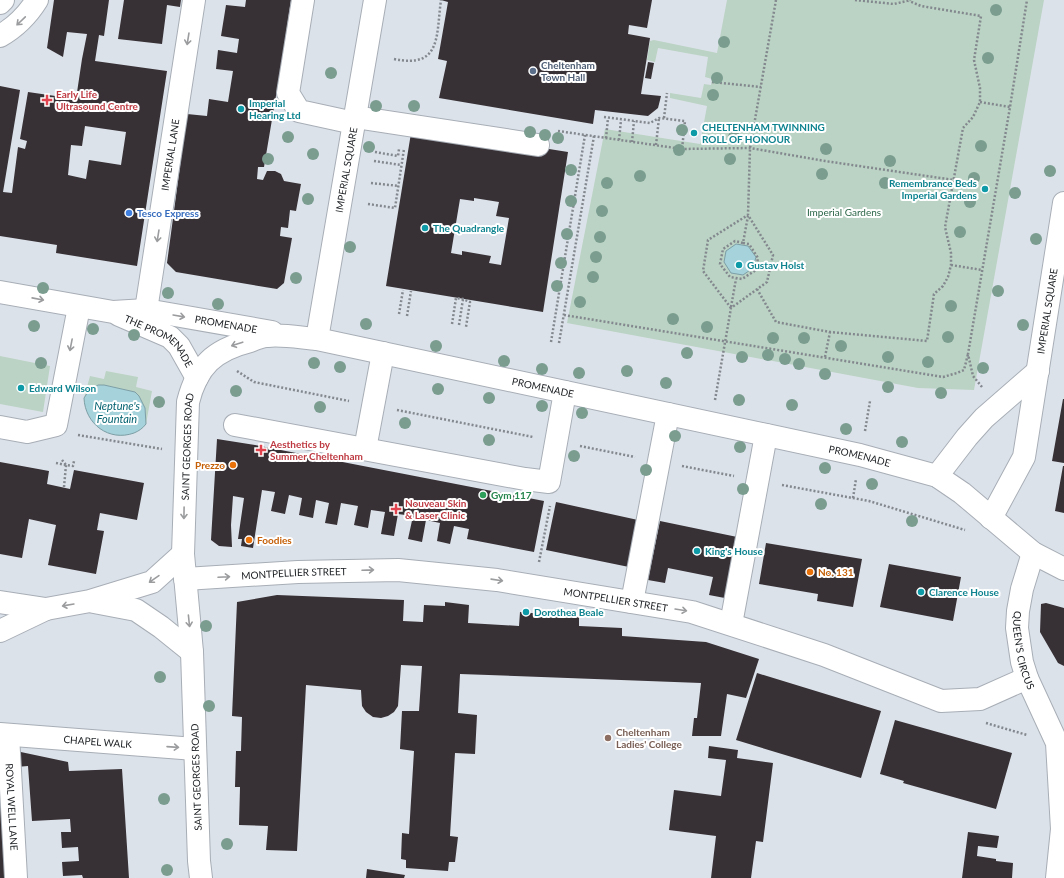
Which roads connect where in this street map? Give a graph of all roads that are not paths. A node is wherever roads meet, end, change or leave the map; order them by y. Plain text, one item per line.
1 (3, 0) edge
2 (37, 0) edge
3 (194, 0) edge
4 (303, 0) edge
5 (375, 0) edge
6 (0, 3) edge
7 (0, 36) edge
8 (354, 120) junction
9 (538, 145) dead end
10 (1064, 203) edge
11 (0, 292) edge
12 (79, 307) junction
13 (146, 310) junction
14 (113, 312) junction
15 (317, 339) junction
16 (383, 354) junction
17 (1038, 371) junction
18 (197, 378) junction
19 (565, 392) junction
20 (668, 414) junction
21 (235, 424) dead end
22 (0, 427) edge
23 (766, 435) junction
24 (365, 449) junction
25 (937, 476) junction
26 (991, 518) junction
27 (1033, 553) junction
28 (183, 554) junction
29 (1064, 569) edge
30 (185, 579) junction
31 (90, 601) junction
32 (0, 602) edge
33 (632, 602) junction
34 (46, 609) junction
35 (731, 624) junction
36 (0, 631) edge
37 (192, 652) junction
38 (1028, 678) junction
39 (4, 734) edge
40 (1060, 742) edge
41 (195, 749) junction
42 (16, 878) edge
43 (201, 878) edge
44 (1057, 878) edge

1 - 6 street
2 -> 7 street
3 -> 13 street, IMPERIAL LANE
4 - 8 street
5 - 8 street, IMPERIAL SQUARE
8 - 9 street
8 - 15 street, IMPERIAL SQUARE
10 - 17 street, IMPERIAL SQUARE
11 -> 12 street, PROMENADE
12 - 14 street, PROMENADE
12 -> 22 street
13 - 14 street, PROMENADE
13 -> 15 street, PROMENADE
14 - 18 street, THE PROMENADE
15 - 16 street, PROMENADE
15 -> 18 street, SAINT GEORGES ROAD
16 - 19 street, PROMENADE
16 - 24 street
17 - 25 street
17 - 26 street, IMPERIAL SQUARE
18 -> 28 street, SAINT GEORGES ROAD
19 - 20 street, PROMENADE
19 - 24 street
20 - 23 street, PROMENADE
20 - 33 street
21 - 24 street
23 - 25 street, PROMENADE
23 - 35 street
25 - 26 street, PROMENADE
26 - 27 street
27 - 29 street
27 - 38 street, QUEEN'S CIRCUS
28 - 30 street, SAINT GEORGES ROAD
28 -> 31 street
30 -> 33 street, MONTPELLIER STREET
30 -> 37 street, SAINT GEORGES ROAD
31 -> 34 street
31 - 37 street
32 - 34 street
33 -> 35 street, MONTPELLIER STREET
34 - 36 street
35 - 38 street, MONTPELLIER STREET
37 - 41 street, SAINT GEORGES ROAD
38 - 40 street, QUEEN'S CIRCUS
39 -> 41 street, CHAPEL WALK
39 - 42 street, ROYAL WELL LANE
40 - 44 street, QUEEN'S CIRCUS
41 - 43 street, SAINT GEORGES ROAD

